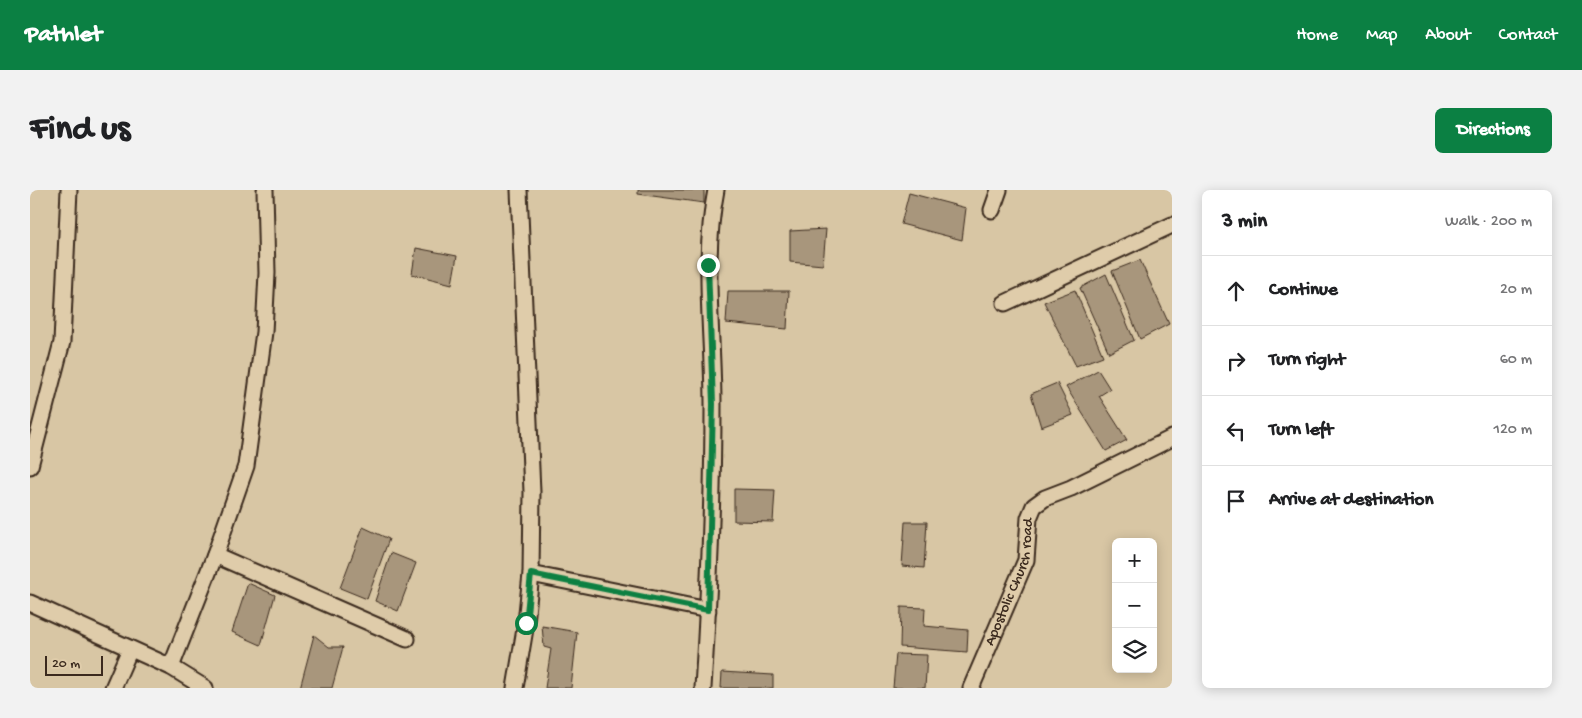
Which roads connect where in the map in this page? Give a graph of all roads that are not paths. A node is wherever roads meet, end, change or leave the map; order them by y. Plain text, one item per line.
1 (69, 190) edge
2 (265, 190) edge
3 (519, 190) edge
4 (716, 190) edge
5 (999, 190) edge
6 (992, 210) dead end
7 (1172, 226) edge
8 (1005, 303) dead end
9 (1172, 438) edge
10 (30, 466) edge
11 (215, 555) junction
12 (531, 574) junction
13 (30, 603) edge
14 (708, 610) junction
15 (407, 639) dead end
16 (130, 649) junction
17 (170, 667) junction
18 (113, 688) edge
19 (205, 688) edge
20 (515, 688) edge
21 (703, 688) edge
22 (971, 688) edge

1 - 10 street
2 - 11 street
3 - 12 street
4 - 14 street
5 - 6 street
7 - 8 street
9 - 22 street, Apostolic Church road
11 - 15 street
11 - 17 street
12 - 14 street
12 - 20 street
13 - 16 street
14 - 21 street
16 - 17 street
16 - 18 street
17 - 19 street

